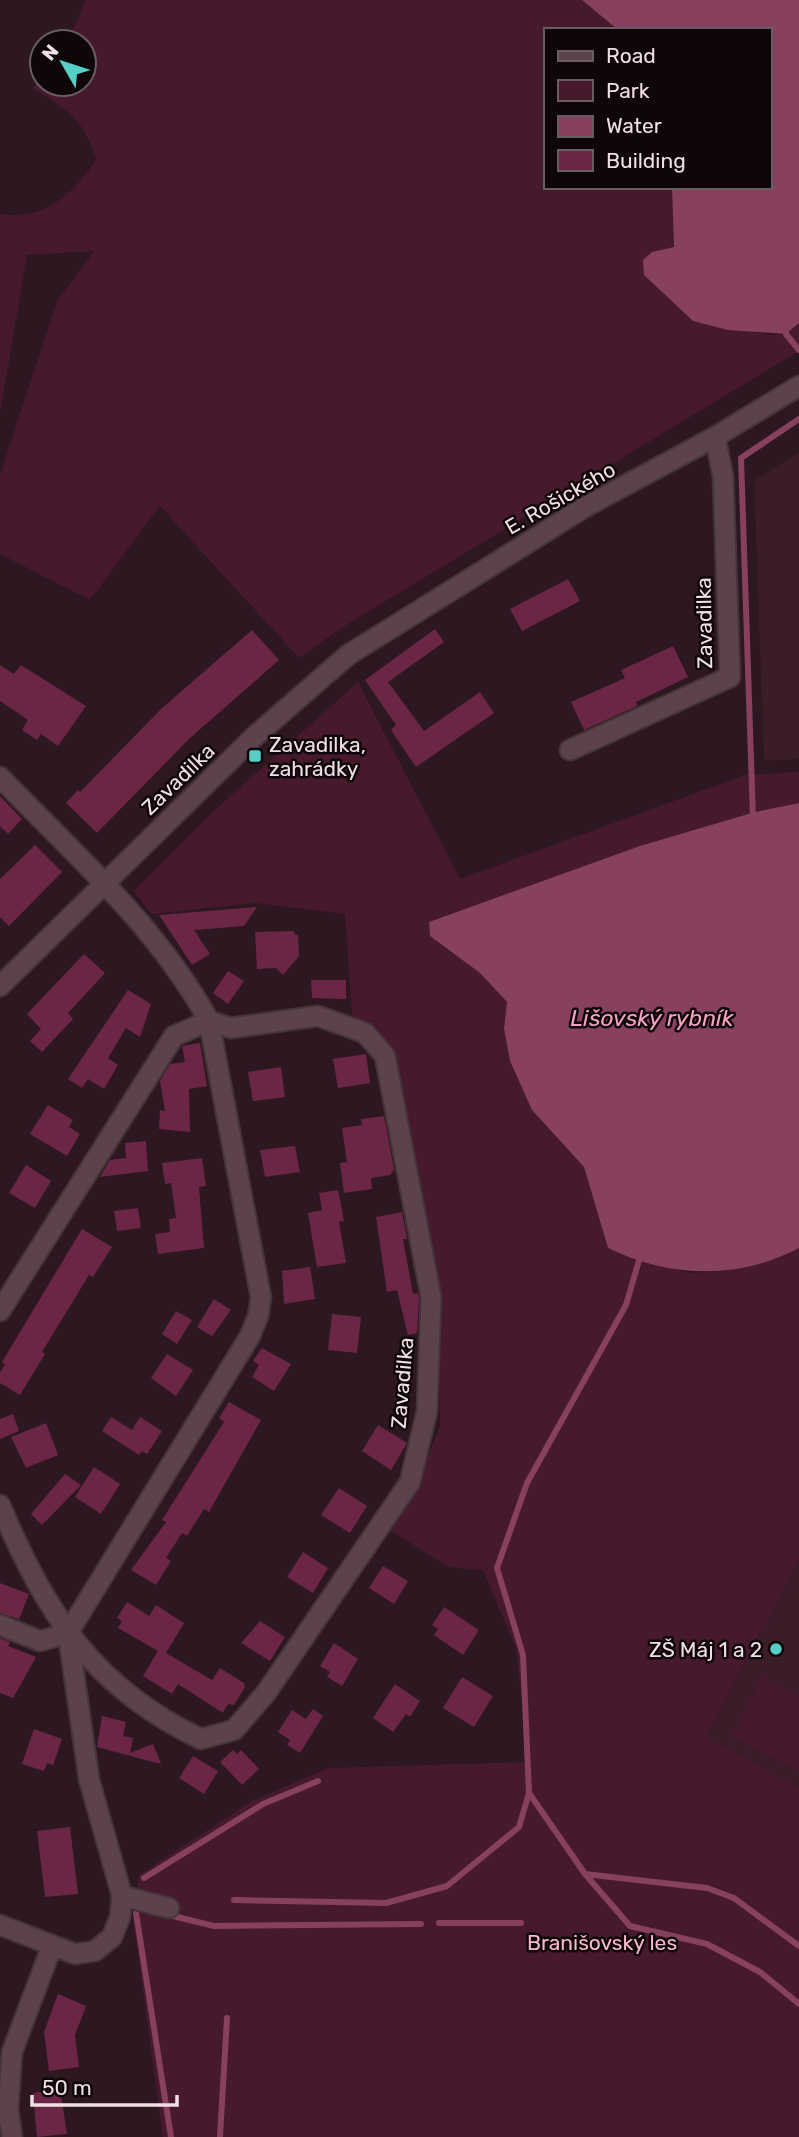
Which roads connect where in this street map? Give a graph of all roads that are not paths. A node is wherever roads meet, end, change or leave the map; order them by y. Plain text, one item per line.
1 (799, 386) edge
2 (715, 437) junction
3 (348, 655) joint
4 (570, 750) dead end
5 (0, 776) edge
6 (105, 881) junction
7 (0, 986) edge
8 (209, 1021) junction
9 (0, 1311) edge
10 (0, 1505) edge
11 (0, 1625) edge
12 (68, 1633) junction
13 (122, 1896) junction
14 (169, 1908) dead end
15 (0, 1925) edge
16 (52, 1946) junction
17 (12, 2137) edge

1 - 2 street, E. Rošického
2 - 3 street, E. Rošického
2 - 4 street, Zavadilka
3 - 6 street, Zavadilka
5 - 6 street
6 - 7 street, Zavadilka
6 - 8 street
8 - 9 street
8 - 12 street
8 - 12 street, Zavadilka
10 - 12 street, Zavadilka
11 - 12 street
12 - 13 street, Zavadilka
13 - 14 street
13 - 16 street, Zavadilka
15 - 16 street, Zavadilka
16 - 17 street

